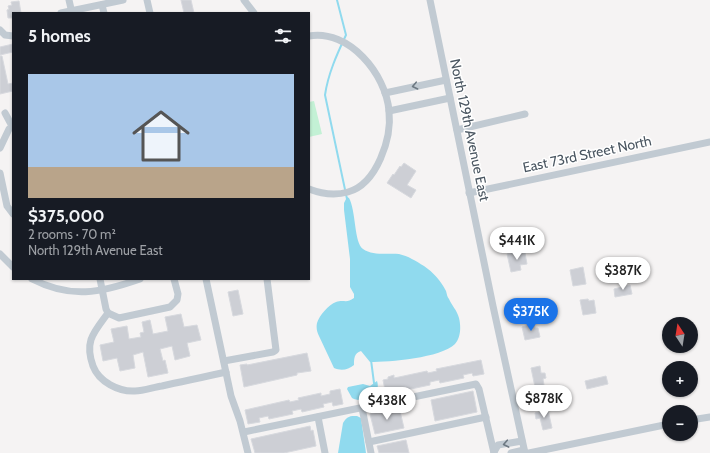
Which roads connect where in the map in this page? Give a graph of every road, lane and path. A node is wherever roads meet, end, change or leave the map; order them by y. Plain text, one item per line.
1 (70, 0) edge
2 (123, 0) edge
3 (147, 0) edge
4 (244, 0) edge
5 (430, 0) edge
6 (102, 4) junction
7 (72, 12) edge
8 (104, 12) edge
9 (150, 12) edge
10 (253, 12) edge
11 (0, 30) edge
12 (12, 36) edge
13 (310, 36) edge
14 (446, 80) junction
15 (385, 93) junction
16 (450, 98) junction
17 (389, 112) junction
18 (4, 113) dead end
19 (524, 114) dead end
20 (12, 125) edge
21 (12, 127) edge
22 (457, 130) junction
23 (710, 142) edge
24 (0, 148) edge
25 (0, 173) edge
26 (310, 189) edge
27 (469, 193) junction
28 (12, 213) edge
29 (0, 254) edge
30 (10, 264) edge
31 (34, 280) edge
32 (100, 280) edge
33 (137, 280) edge
34 (174, 280) edge
35 (206, 280) edge
36 (267, 280) edge
37 (102, 290) junction
38 (108, 313) junction
39 (224, 361) junction
40 (226, 372) junction
41 (362, 408) junction
42 (318, 417) junction
43 (486, 417) junction
44 (710, 417) edge
45 (698, 419) edge
46 (662, 425) edge
47 (244, 432) junction
48 (522, 441) junction
49 (369, 442) junction
50 (526, 452) edge
51 (248, 453) edge
52 (323, 453) edge
53 (372, 453) edge
54 (493, 453) edge
55 (511, 453) edge

1 - 7 street
2 - 6 street
3 - 9 street
4 - 10 street
5 - 14 street, North 129th Avenue East
6 - 7 street
6 - 8 street
11 - 12 street
13 - 15 street
14 -> 15 street
14 - 16 street, North 129th Avenue East
15 - 17 street
16 - 17 street
16 - 22 street, North 129th Avenue East
17 - 26 street
18 - 20 street
19 - 22 street
21 - 24 street
22 - 27 street, North 129th Avenue East
23 - 27 street, East 73rd Street North
25 - 28 street
27 - 48 street, North 129th Avenue East
29 - 30 street
31 - 37 street
32 - 37 street
33 - 37 street
34 - 38 street
35 - 39 street
36 - 39 street
37 - 38 street
38 - 40 street
39 - 40 street
40 - 47 street
41 - 42 street
41 - 43 street
41 - 49 street
42 - 47 street
42 - 52 street
43 - 49 street
43 - 54 street
44 - 45 street
46 - 50 street
47 - 51 street
48 - 50 street, North 129th Avenue East
48 -> 54 street
49 - 53 street
50 - 55 street

